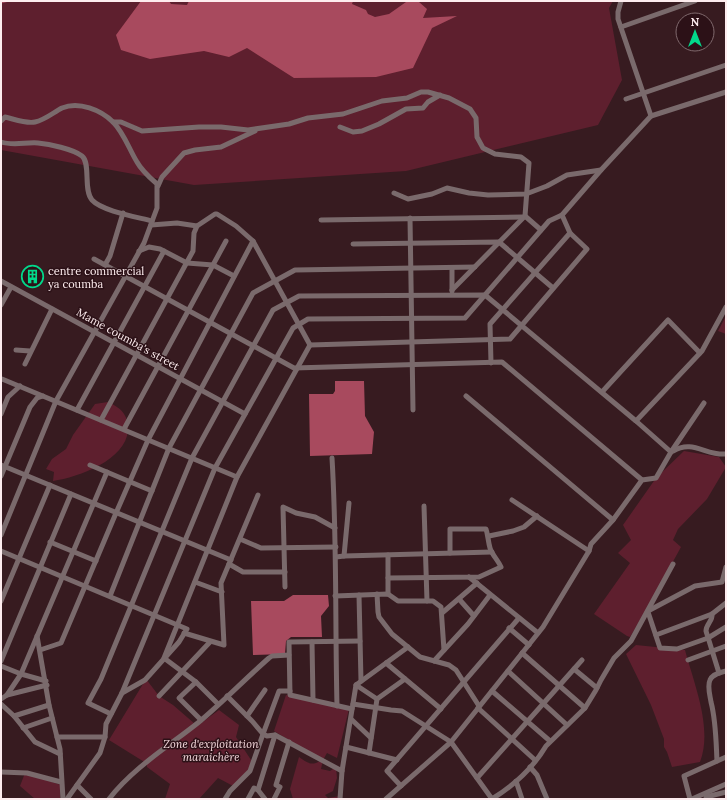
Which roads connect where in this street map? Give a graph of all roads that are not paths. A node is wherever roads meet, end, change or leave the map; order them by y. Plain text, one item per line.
1 (621, 1) edge
2 (695, 1) edge
3 (621, 27) junction
4 (726, 65) edge
5 (726, 92) edge
6 (643, 93) junction
7 (440, 95) junction
8 (626, 99) dead end
9 (651, 116) junction
10 (1, 121) edge
11 (113, 122) junction
12 (340, 127) dead end
13 (259, 128) junction
14 (1, 142) edge
15 (601, 170) junction
16 (158, 186) junction
17 (394, 193) dead end
18 (526, 194) junction
19 (123, 213) junction
20 (562, 215) junction
21 (524, 216) junction
22 (410, 218) junction
23 (321, 220) dead end
24 (151, 223) junction
25 (197, 226) junction
26 (541, 230) junction
27 (570, 233) junction
28 (226, 241) dead end
29 (253, 241) junction
30 (499, 242) junction
31 (353, 244) dead end
32 (410, 244) junction
33 (139, 251) junction
34 (164, 251) junction
35 (517, 258) junction
36 (94, 259) dead end
37 (186, 263) junction
38 (105, 265) junction
39 (213, 265) junction
40 (475, 267) junction
41 (411, 268) junction
42 (452, 268) junction
43 (535, 273) junction
44 (126, 276) junction
45 (234, 276) junction
46 (1, 281) edge
47 (275, 281) junction
48 (11, 287) junction
49 (145, 287) junction
50 (553, 288) junction
51 (452, 292) junction
52 (411, 295) junction
53 (485, 295) junction
54 (167, 299) junction
55 (287, 302) junction
56 (1, 305) edge
57 (726, 307) edge
58 (52, 309) junction
59 (188, 310) junction
60 (503, 310) junction
61 (412, 318) junction
62 (210, 322) junction
63 (299, 324) junction
64 (522, 325) junction
65 (95, 332) junction
66 (231, 334) junction
67 (490, 340) junction
68 (412, 342) junction
69 (114, 343) junction
70 (310, 345) junction
71 (253, 346) junction
72 (16, 350) dead end
73 (30, 352) junction
74 (700, 353) junction
75 (136, 355) junction
76 (276, 358) junction
77 (491, 363) junction
78 (25, 364) dead end
79 (412, 365) junction
80 (158, 367) junction
81 (298, 368) junction
82 (2, 379) dead end
83 (180, 379) junction
84 (20, 386) junction
85 (200, 390) junction
86 (602, 392) junction
87 (1, 396) edge
88 (43, 396) junction
89 (466, 396) dead end
90 (8, 397) junction
91 (56, 401) junction
92 (222, 402) junction
93 (704, 403) dead end
94 (78, 410) junction
95 (413, 410) dead end
96 (1, 414) edge
97 (245, 414) junction
98 (101, 420) junction
99 (636, 420) junction
100 (124, 429) junction
101 (148, 440) junction
102 (169, 448) junction
103 (671, 452) junction
104 (726, 454) edge
105 (192, 458) junction
106 (332, 458) dead end
107 (90, 464) dead end
108 (3, 466) edge
109 (215, 468) junction
110 (107, 472) junction
111 (26, 475) junction
112 (1, 476) edge
113 (237, 477) junction
114 (642, 480) junction
115 (130, 482) junction
116 (50, 485) junction
117 (152, 491) junction
118 (71, 494) junction
119 (258, 495) dead end
120 (512, 500) dead end
121 (94, 503) junction
122 (349, 504) dead end
123 (424, 506) dead end
124 (116, 513) junction
125 (536, 516) junction
126 (613, 520) junction
127 (139, 522) junction
128 (335, 528) junction
129 (162, 532) junction
130 (1, 535) edge
131 (489, 536) junction
132 (240, 539) junction
133 (185, 541) junction
134 (50, 542) junction
135 (336, 547) junction
136 (284, 548) junction
137 (1, 551) edge
138 (73, 551) junction
139 (208, 551) junction
140 (589, 551) junction
141 (492, 552) junction
142 (450, 553) junction
143 (425, 554) junction
144 (388, 555) junction
145 (344, 556) junction
146 (336, 557) junction
147 (19, 559) junction
148 (96, 561) junction
149 (230, 562) junction
150 (673, 564) dead end
151 (726, 567) edge
152 (40, 568) junction
153 (285, 572) junction
154 (62, 577) junction
155 (426, 577) junction
156 (469, 577) junction
157 (388, 578) junction
158 (195, 582) junction
159 (477, 583) junction
160 (85, 586) junction
161 (285, 587) dead end
162 (222, 592) junction
163 (377, 594) junction
164 (388, 594) junction
165 (359, 595) junction
166 (490, 595) junction
167 (110, 596) junction
168 (335, 596) junction
169 (459, 599) junction
170 (427, 600) junction
171 (1, 601) edge
172 (726, 603) edge
173 (132, 606) junction
174 (648, 612) junction
175 (442, 613) junction
176 (712, 614) junction
177 (154, 615) junction
178 (474, 616) junction
179 (519, 618) junction
180 (178, 625) junction
181 (726, 627) edge
182 (509, 628) junction
183 (184, 633) junction
184 (538, 633) junction
185 (37, 635) junction
186 (656, 635) junction
187 (708, 638) junction
188 (360, 641) junction
189 (210, 642) junction
190 (312, 642) junction
191 (336, 642) junction
192 (528, 645) junction
193 (726, 646) edge
194 (408, 647) junction
195 (40, 650) junction
196 (444, 650) junction
197 (712, 651) junction
198 (522, 653) junction
199 (289, 655) junction
200 (164, 658) junction
201 (582, 660) dead end
202 (688, 660) dead end
203 (1, 661) edge
204 (434, 661) junction
205 (386, 663) junction
206 (1, 666) edge
207 (574, 669) junction
208 (508, 670) junction
209 (726, 671) edge
210 (182, 672) junction
211 (720, 673) junction
212 (21, 674) junction
213 (405, 679) junction
214 (361, 681) junction
215 (196, 682) junction
216 (463, 682) junction
217 (46, 683) junction
218 (356, 685) junction
219 (559, 686) junction
220 (597, 688) junction
221 (265, 690) dead end
222 (290, 691) junction
223 (492, 691) junction
224 (122, 693) junction
225 (7, 695) junction
226 (159, 696) dead end
227 (227, 696) junction
228 (1, 699) edge
229 (377, 699) junction
230 (313, 700) junction
231 (543, 703) junction
232 (1, 704) edge
233 (218, 704) junction
234 (49, 705) junction
235 (337, 706) junction
236 (352, 707) junction
237 (376, 707) junction
238 (479, 707) junction
239 (585, 708) junction
240 (441, 709) junction
241 (111, 714) junction
242 (14, 716) junction
243 (248, 716) junction
244 (52, 718) junction
245 (351, 718) junction
246 (201, 720) junction
247 (527, 721) junction
248 (567, 725) junction
249 (426, 726) junction
250 (23, 728) junction
251 (263, 734) junction
252 (276, 735) junction
253 (56, 737) junction
254 (105, 737) junction
255 (371, 738) junction
256 (512, 739) junction
257 (550, 741) junction
258 (289, 742) junction
259 (451, 742) junction
260 (346, 747) junction
261 (368, 753) junction
262 (60, 754) junction
263 (726, 757) edge
264 (397, 760) junction
265 (535, 760) junction
266 (717, 761) junction
267 (530, 767) junction
268 (342, 771) junction
269 (1, 772) edge
270 (477, 778) junction
271 (516, 781) junction
272 (61, 782) junction
273 (726, 784) edge
274 (77, 785) junction
275 (402, 786) junction
276 (258, 790) junction
277 (726, 792) edge
278 (706, 796) edge
279 (494, 798) edge
280 (63, 799) edge
281 (66, 799) edge
282 (91, 799) edge
283 (109, 799) edge
284 (225, 799) edge
285 (248, 799) edge
286 (265, 799) edge
287 (274, 799) edge
288 (340, 799) edge
289 (386, 799) edge
290 (522, 799) edge
291 (547, 799) edge
292 (691, 799) edge

1 - 3 street
2 - 3 street
3 - 6 street
4 - 6 street
5 - 9 street
6 - 8 street
6 - 9 street
7 - 12 street
7 - 13 street
7 - 18 street
9 - 15 street
10 - 11 street
11 - 13 street
11 - 16 street
13 - 16 street
14 - 19 street
15 - 18 street
15 - 20 street
16 - 24 street
17 - 18 street
18 - 21 street
19 - 24 street
19 - 38 street
20 - 26 street
20 - 27 street
21 - 22 street
21 - 26 street
21 - 30 street
22 - 23 street
22 - 32 street
24 - 25 street
24 - 33 street
25 - 29 street
25 - 37 street
26 - 35 street
27 - 43 street
27 - 50 street
28 - 39 street
29 - 45 street
29 - 47 street
30 - 32 street
30 - 35 street
30 - 40 street
31 - 32 street
32 - 41 street
33 - 34 street
33 - 44 street
34 - 37 street
34 - 49 street
35 - 43 street
35 - 53 street
36 - 38 street
37 - 39 street
37 - 54 street
38 - 44 street
39 - 45 street
39 - 59 street
40 - 42 street
40 - 51 street
41 - 42 street
41 - 47 street
41 - 52 street
42 - 51 street
43 - 50 street
43 - 60 street
44 - 49 street
44 - 65 street
45 - 62 street
46 - 48 street, Mame coumba's street
47 - 55 street
47 - 66 street
48 - 56 street
48 - 58 street, Mame coumba's street
49 - 54 street
49 - 69 street
50 - 64 street
51 - 52 street
51 - 53 street
52 - 55 street
52 - 61 street
53 - 60 street
53 - 61 street
54 - 59 street
54 - 75 street
55 - 63 street
55 - 71 street
57 - 74 street
58 - 65 street, Mame coumba's street
58 - 73 street
59 - 62 street
59 - 80 street
60 - 64 street
60 - 67 street
61 - 63 street
61 - 68 street
62 - 66 street
62 - 83 street
63 - 70 street
63 - 76 street
64 - 67 street
64 - 86 street
65 - 69 street, Mame coumba's street
65 - 91 street
66 - 71 street
66 - 85 street
67 - 68 street
67 - 77 street
68 - 70 street
68 - 79 street
69 - 75 street, Mame coumba's street
69 - 94 street
70 - 81 street
71 - 76 street
71 - 92 street
72 - 73 street
73 - 78 street
74 - 86 street
74 - 99 street
75 - 80 street, Mame coumba's street
75 - 98 street
76 - 81 street
76 - 97 street
77 - 79 street
77 - 114 street
79 - 81 street
79 - 95 street
80 - 83 street, Mame coumba's street
80 - 100 street
81 - 113 street
82 - 84 street
83 - 85 street, Mame coumba's street
83 - 101 street
84 - 88 street
84 - 90 street
85 - 92 street, Mame coumba's street
85 - 102 street
86 - 99 street
87 - 90 street
88 - 91 street
88 - 108 street
89 - 126 street
90 - 96 street
91 - 94 street
91 - 111 street
92 - 97 street, Mame coumba's street
92 - 105 street
93 - 103 street
94 - 98 street
97 - 109 street
98 - 100 street
99 - 103 street
100 - 101 street
101 - 102 street
101 - 115 street
102 - 105 street
102 - 117 street
103 - 104 street
103 - 114 street
105 - 109 street
105 - 129 street
106 - 128 street
107 - 110 street
108 - 111 street
108 - 112 street
109 - 113 street
109 - 133 street
110 - 115 street
110 - 121 street
111 - 116 street
111 - 130 street
113 - 139 street
114 - 126 street
115 - 117 street
115 - 124 street
116 - 118 street
116 - 147 street
117 - 127 street
118 - 121 street
118 - 134 street
119 - 132 street
120 - 125 street
121 - 124 street
121 - 138 street
122 - 145 street
123 - 143 street
124 - 127 street
124 - 148 street
125 - 131 street
125 - 140 street
126 - 140 street
127 - 129 street
127 - 167 street
128 - 135 street
128 - 136 street
129 - 133 street
129 - 173 street
131 - 141 street
131 - 142 street
132 - 136 street
132 - 149 street
133 - 139 street
133 - 177 street
134 - 138 street
134 - 152 street
135 - 136 street
135 - 146 street
136 - 153 street
137 - 147 street
138 - 148 street
138 - 154 street
139 - 149 street
139 - 158 street
140 - 184 street
141 - 142 street
141 - 156 street
142 - 143 street
143 - 144 street
143 - 155 street
144 - 145 street
144 - 157 street
145 - 146 street
146 - 168 street
147 - 152 street
147 - 171 street
148 - 160 street
149 - 153 street
149 - 162 street
150 - 174 street
151 - 174 street
152 - 154 street
152 - 203 street
153 - 161 street
154 - 160 street
154 - 185 street
155 - 156 street
155 - 157 street
155 - 170 street
156 - 159 street
157 - 164 street
158 - 162 street
158 - 180 street
159 - 166 street
159 - 169 street
160 - 167 street
160 - 195 street
162 - 189 street
163 - 164 street
163 - 165 street
163 - 194 street
164 - 170 street
165 - 168 street
165 - 188 street
166 - 178 street
166 - 179 street
167 - 173 street
168 - 191 street
169 - 175 street
169 - 178 street
170 - 175 street
172 - 176 street
173 - 177 street
173 - 241 street
174 - 186 street
174 - 220 street
175 - 196 street
176 - 186 street
176 - 187 street
177 - 180 street
177 - 224 street
178 - 196 street
179 - 182 street
179 - 184 street
180 - 183 street
180 - 200 street
181 - 187 street
182 - 192 street
182 - 216 street
183 - 189 street
183 - 200 street
184 - 192 street
185 - 195 street
185 - 212 street
186 - 187 street
187 - 197 street
188 - 191 street
188 - 214 street
189 - 210 street
190 - 191 street
190 - 199 street
190 - 230 street
191 - 235 street
192 - 198 street
193 - 197 street
194 - 204 street
194 - 205 street
195 - 217 street
196 - 204 street
197 - 202 street
197 - 211 street
198 - 208 street
198 - 219 street
199 - 222 street
199 - 227 street
200 - 210 street
200 - 224 street
201 - 207 street
204 - 216 street
205 - 213 street
205 - 214 street
206 - 212 street
207 - 219 street
207 - 220 street
208 - 223 street
208 - 231 street
209 - 211 street
210 - 215 street
210 - 226 street
211 - 266 street
212 - 217 street
212 - 225 street
213 - 229 street
213 - 240 street
214 - 218 street
215 - 233 street
215 - 246 street
216 - 238 street
216 - 240 street
217 - 225 street
217 - 234 street
218 - 229 street
218 - 236 street
219 - 231 street
219 - 239 street
220 - 239 street
221 - 243 street
222 - 230 street
222 - 251 street
223 - 238 street
223 - 247 street
224 - 241 street
225 - 228 street
227 - 233 street
227 - 243 street
229 - 237 street
230 - 235 street
231 - 247 street
231 - 248 street
232 - 242 street
233 - 246 street
234 - 242 street
234 - 244 street
235 - 236 street
236 - 237 street
236 - 245 street
237 - 249 street
237 - 255 street
238 - 256 street
238 - 259 street
239 - 248 street
240 - 249 street
241 - 254 street
242 - 250 street
243 - 251 street
244 - 250 street
244 - 253 street
245 - 255 street
245 - 260 street
246 - 283 street
247 - 256 street
247 - 257 street
248 - 257 street
249 - 259 street
249 - 264 street
250 - 262 street
251 - 252 street
251 - 284 street
252 - 258 street
252 - 276 street
253 - 254 street
253 - 262 street
254 - 274 street
255 - 261 street
256 - 265 street
256 - 270 street
257 - 265 street
258 - 268 street
258 - 287 street
259 - 270 street
259 - 275 street
260 - 261 street
260 - 268 street
261 - 264 street
262 - 272 street
263 - 266 street
264 - 275 street
265 - 267 street
266 - 292 street
267 - 271 street
267 - 291 street
268 - 288 street
269 - 272 street
270 - 279 street
271 - 279 street
271 - 290 street
272 - 280 street
273 - 278 street
274 - 281 street
274 - 282 street
275 - 289 street
276 - 285 street
276 - 286 street
277 - 278 street
278 - 292 street

